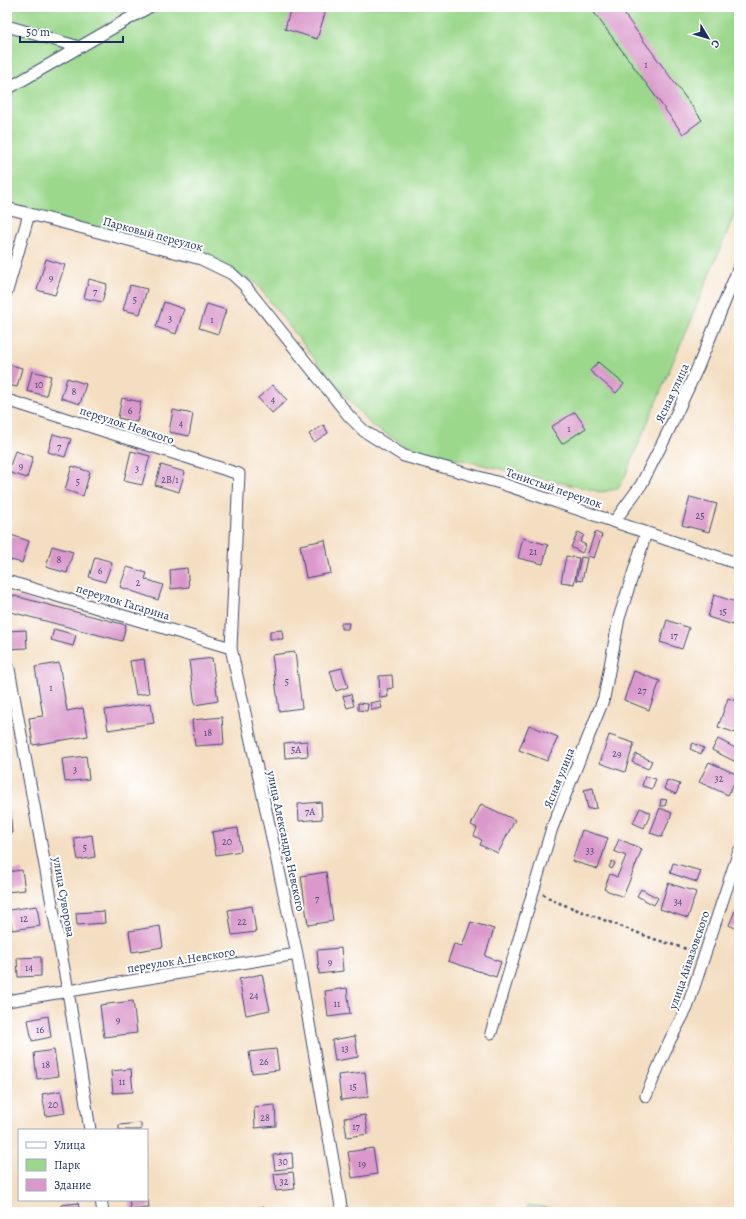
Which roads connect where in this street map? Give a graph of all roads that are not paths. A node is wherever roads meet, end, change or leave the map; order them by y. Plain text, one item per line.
1 (149, 7) edge
2 (7, 26) edge
3 (79, 47) junction
4 (7, 89) edge
5 (7, 208) edge
6 (29, 214) junction
7 (739, 267) edge
8 (7, 291) edge
9 (7, 400) edge
10 (364, 431) joint
11 (239, 474) joint
12 (614, 522) junction
13 (646, 533) junction
14 (739, 564) edge
15 (7, 581) edge
16 (231, 648) junction
17 (8, 669) edge
18 (739, 852) edge
19 (297, 954) junction
20 (68, 991) junction
21 (7, 1001) edge
22 (491, 1033) dead end
23 (646, 1096) dead end
24 (90, 1129) edge
25 (101, 1201) edge
26 (103, 1212) edge
27 (342, 1212) edge

1 - 3 street
2 - 3 street
3 - 4 street
5 - 6 street, Парковый переулок
6 - 8 street
6 - 10 street, Парковый переулок
7 - 12 street, Ясная улица
9 - 11 street, переулок Невского
10 - 12 street, Тенистый переулок
11 - 16 street, улица Александра Невского
12 - 13 street, Тенистый переулок
13 - 14 street, Тенистый переулок
13 - 22 street, Ясная улица
15 - 16 street, переулок Гагарина
16 - 19 street, улица Александра Невского
17 - 20 street, улица Суворова
18 - 23 street, улица Айвазовского
19 - 20 street, переулок А.Невского
19 - 27 street, улица Александра Невского
20 - 21 street, переулок А.Невского
20 - 24 street, улица Суворова
25 - 26 street

